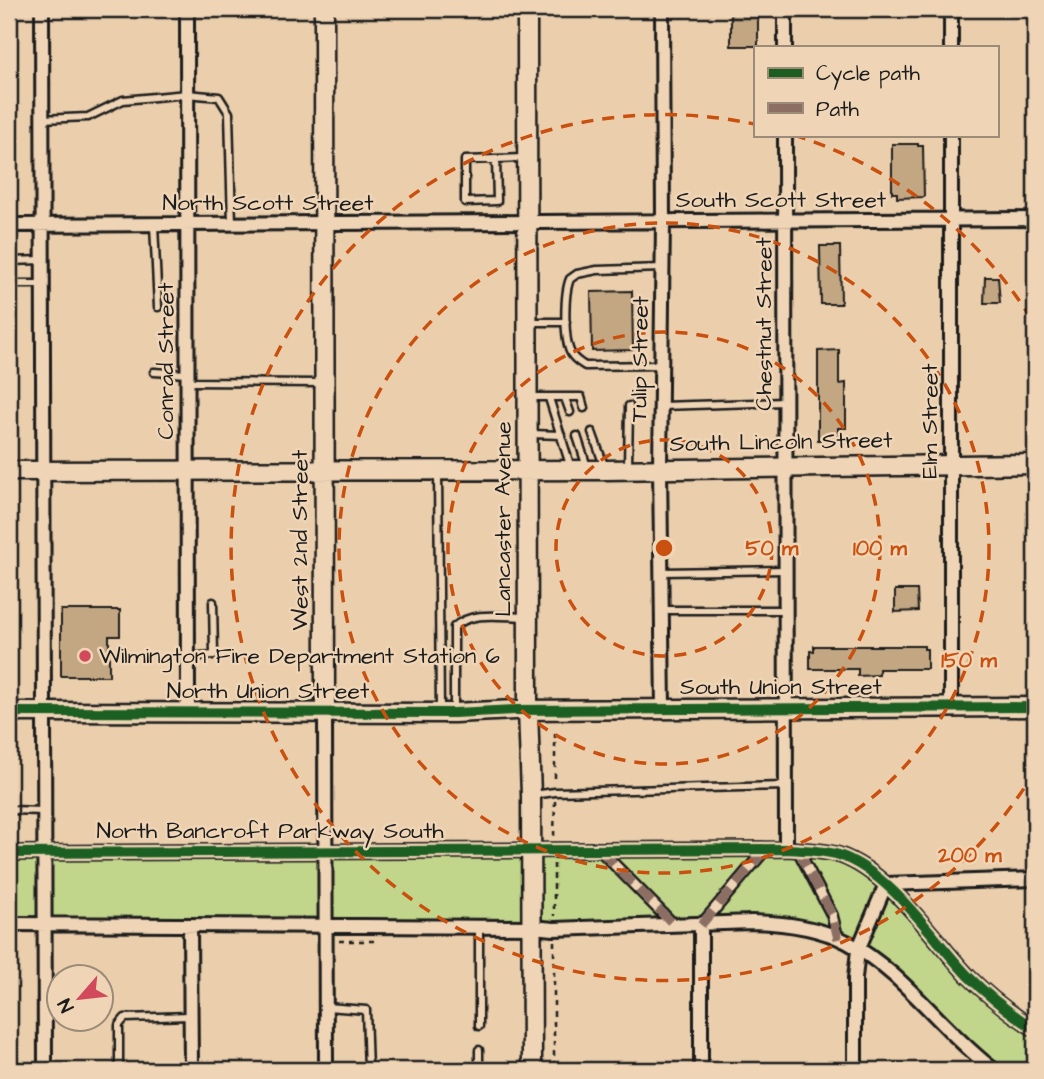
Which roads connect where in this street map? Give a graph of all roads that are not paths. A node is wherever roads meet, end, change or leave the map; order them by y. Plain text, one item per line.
1 (42, 9) edge
2 (187, 9) edge
3 (324, 9) edge
4 (527, 9) edge
5 (662, 9) edge
6 (785, 9) edge
7 (951, 9) edge
8 (785, 46) edge
9 (951, 46) edge
10 (187, 94) junction
11 (42, 119) junction
12 (785, 136) edge
13 (951, 136) edge
14 (527, 158) junction
15 (496, 159) junction
16 (1035, 219) edge
17 (951, 220) junction
18 (785, 221) junction
19 (663, 222) junction
20 (527, 223) junction
21 (232, 224) junction
22 (324, 224) junction
23 (9, 225) edge
24 (43, 225) junction
25 (154, 225) junction
26 (187, 225) junction
27 (43, 260) junction
28 (9, 261) edge
29 (663, 268) junction
30 (9, 284) edge
31 (43, 284) junction
32 (158, 307) dead end
33 (527, 322) junction
34 (566, 322) junction
35 (661, 365) junction
36 (155, 372) dead end
37 (187, 378) junction
38 (325, 383) junction
39 (528, 397) junction
40 (549, 398) junction
41 (565, 398) junction
42 (785, 402) junction
43 (661, 405) junction
44 (629, 406) dead end
45 (584, 408) dead end
46 (570, 412) dead end
47 (592, 432) dead end
48 (528, 433) junction
49 (561, 435) junction
50 (577, 436) dead end
51 (1035, 464) edge
52 (951, 465) junction
53 (786, 467) junction
54 (660, 468) junction
55 (628, 469) junction
56 (325, 470) junction
57 (438, 470) junction
58 (528, 470) junction
59 (588, 470) junction
60 (9, 471) edge
61 (43, 471) junction
62 (187, 471) junction
63 (786, 570) junction
64 (662, 572) junction
65 (213, 602) dead end
66 (662, 610) junction
67 (786, 610) junction
68 (528, 617) junction
69 (188, 657) junction
70 (1035, 707) edge
71 (786, 708) junction
72 (951, 708) junction
73 (663, 709) junction
74 (528, 710) junction
75 (9, 712) edge
76 (44, 712) junction
77 (188, 712) junction
78 (325, 713) junction
79 (447, 713) junction
80 (786, 786) junction
81 (531, 795) junction
82 (9, 810) edge
83 (44, 811) junction
84 (792, 849) junction
85 (765, 850) junction
86 (601, 851) junction
87 (326, 852) junction
88 (531, 852) junction
89 (9, 853) edge
90 (44, 853) junction
91 (1035, 879) edge
92 (886, 884) junction
93 (45, 923) junction
94 (9, 924) edge
95 (190, 925) junction
96 (674, 925) junction
97 (701, 925) junction
98 (327, 926) junction
99 (479, 927) junction
100 (532, 927) junction
101 (838, 939) junction
102 (858, 950) junction
103 (327, 1007) junction
104 (190, 1016) junction
105 (479, 1026) dead end
106 (1035, 1030) edge
107 (479, 1050) dead end
108 (45, 1070) edge
109 (119, 1070) edge
110 (191, 1070) edge
111 (327, 1070) edge
112 (368, 1070) edge
113 (479, 1070) edge
114 (532, 1070) edge
115 (701, 1070) edge
116 (855, 1070) edge
117 (994, 1070) edge

1 - 11 street
2 - 10 street, Conrad Street
3 - 22 main road, West 2nd Street
4 - 14 main road, Lancaster Avenue
5 - 19 street, Tulip Street
6 - 8 street
7 - 9 street
10 - 11 lane
10 - 21 lane
10 - 26 street, Conrad Street
11 - 24 street
12 - 18 street, Chestnut Street
13 - 17 street, Elm Street
14 - 15 lane
14 - 20 main road, Lancaster Avenue
15 - 15 lane
16 - 17 street, South Scott Street
17 - 18 street, South Scott Street
17 - 52 street, Elm Street
18 - 19 street, South Scott Street
18 - 42 street, Chestnut Street
19 - 20 street, South Scott Street
19 - 29 street, Tulip Street
20 - 22 street, North Scott Street
20 - 33 main road, Lancaster Avenue
21 - 22 street, North Scott Street
21 - 26 street, North Scott Street
22 - 38 main road, West 2nd Street
23 - 24 street, North Scott Street
24 - 25 street, North Scott Street
24 - 27 street
25 - 26 street, North Scott Street
25 - 32 lane
26 - 37 street, Conrad Street
27 - 28 lane
27 - 31 street
29 - 34 lane
29 - 35 street, Tulip Street
30 - 31 lane
31 - 61 street
33 - 34 lane
33 - 39 main road, Lancaster Avenue
34 - 35 lane
35 - 43 street, Tulip Street
36 - 37 lane
37 - 38 lane
37 - 62 street, Conrad Street
38 - 56 main road, West 2nd Street
39 - 40 lane
39 - 48 main road, Lancaster Avenue
40 - 41 lane
40 - 49 lane
41 - 45 lane
41 - 46 lane
42 - 43 lane
42 - 53 street, Chestnut Street
43 - 54 street, Tulip Street
44 - 55 lane
47 - 59 lane
48 - 49 lane
48 - 58 main road, Lancaster Avenue
49 - 59 lane
50 - 59 lane
51 - 52 main road, South Lincoln Street
52 - 53 main road, South Lincoln Street
52 - 72 street, Elm Street
53 - 54 main road, South Lincoln Street
53 - 63 street, Chestnut Street
54 - 55 main road, South Lincoln Street
54 - 64 street, Tulip Street
55 - 59 main road, South Lincoln Street
56 - 57 main road, South Lincoln Street
56 - 62 main road, South Lincoln Street
56 - 78 main road, West 2nd Street
57 - 58 main road, South Lincoln Street
57 - 79 lane
58 - 59 main road, South Lincoln Street
58 - 68 main road, Lancaster Avenue
60 - 61 main road, South Lincoln Street
61 - 62 main road, South Lincoln Street
61 - 76 street
62 - 69 street, Conrad Street
63 - 64 lane
63 - 67 street, Chestnut Street
64 - 66 street, Tulip Street
65 - 69 lane
66 - 67 lane
66 - 73 street, Tulip Street
67 - 71 street, Chestnut Street
68 - 74 main road, Lancaster Avenue
68 - 79 lane
69 - 77 street, Conrad Street
70 - 72 main road, South Union Street
71 - 72 main road, South Union Street
71 - 73 main road, South Union Street
71 - 80 street, Chestnut Street
73 - 74 main road, South Union Street
74 - 79 main road, North Union Street
74 - 81 main road, Lancaster Avenue
75 - 76 main road, North Union Street
76 - 77 main road, North Union Street
76 - 83 street
77 - 78 main road, North Union Street
78 - 79 main road, North Union Street
78 - 87 street, West 2nd Street
80 - 81 lane
80 - 84 street, Chestnut Street
81 - 88 main road, Lancaster Avenue
82 - 83 lane
83 - 90 street
84 - 85 street, North Bancroft Parkway South
84 - 92 street, North Bancroft Parkway South
84 - 101 street
85 - 86 street, North Bancroft Parkway South
85 - 97 street
86 - 88 street, North Bancroft Parkway South
86 - 96 street
87 - 88 street, North Bancroft Parkway South
87 - 90 street, North Bancroft Parkway South
87 - 98 street, West 2nd Street
88 - 100 main road, Lancaster Avenue
89 - 90 street, North Bancroft Parkway South
90 - 93 street
91 - 92 street
92 - 102 street
92 - 106 street, North Bancroft Parkway South
93 - 94 street
93 - 95 street
93 - 108 street
95 - 98 street
95 - 104 street
96 - 97 street
96 - 100 street
97 - 101 street
97 - 115 street
98 - 99 street
98 - 103 street, West 2nd Street
99 - 100 street
99 - 105 lane
100 - 114 main road, Lancaster Avenue
101 - 102 street
102 - 116 street
102 - 117 street
103 - 111 street, West 2nd Street
103 - 112 lane
104 - 109 lane
104 - 110 street
107 - 113 lane

